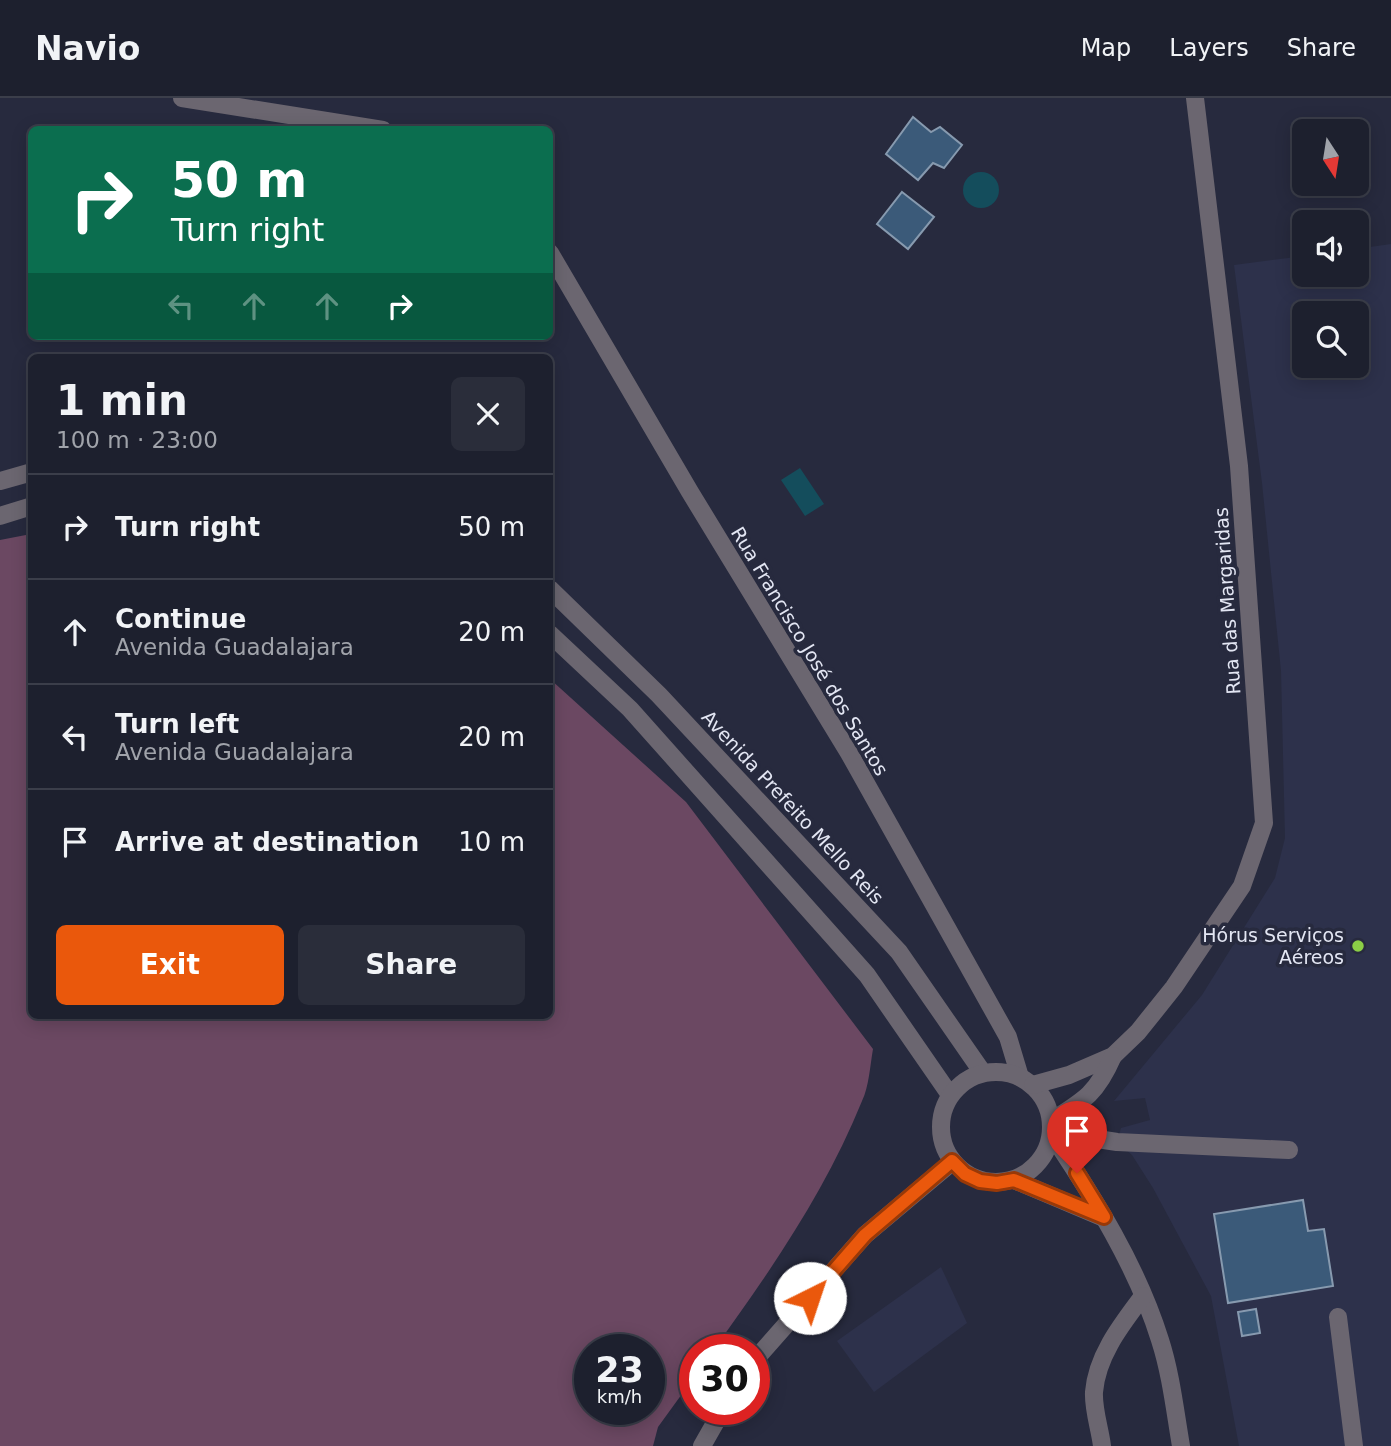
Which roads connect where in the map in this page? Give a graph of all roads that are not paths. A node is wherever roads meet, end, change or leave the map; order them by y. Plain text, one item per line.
1 (182, 98) edge
2 (1195, 98) edge
3 (358, 126) edge
4 (553, 258) edge
5 (28, 473) edge
6 (0, 481) edge
7 (28, 507) edge
8 (0, 516) edge
9 (553, 592) edge
10 (553, 637) edge
11 (1114, 1056) junction
12 (983, 1073) junction
13 (1026, 1081) junction
14 (950, 1095) junction
15 (1052, 1129) junction
16 (1289, 1150) dead end
17 (952, 1161) junction
18 (1014, 1180) junction
19 (1104, 1217) junction
20 (1143, 1296) junction
21 (1338, 1317) dead end
22 (770, 1344) edge
23 (714, 1425) edge
24 (702, 1446) edge
25 (1102, 1446) edge
26 (1181, 1446) edge
27 (1354, 1446) edge

1 - 3 street
2 - 11 street, Rua das Margaridas
4 - 13 street, Rua Francisco José dos Santos
5 - 6 street
7 - 8 street
9 - 12 street, Avenida Prefeito Mello Reis
10 - 14 street
11 - 13 street, Rua das Margaridas
11 - 15 street, Rua das Margaridas
12 - 13 street
12 - 14 street
13 - 15 street
14 - 17 street
15 - 16 street
15 - 18 street
15 - 19 street
17 - 18 street
17 - 22 street
18 - 19 street
19 - 20 street
20 - 25 street
20 - 26 street
21 - 27 street
23 - 24 street

